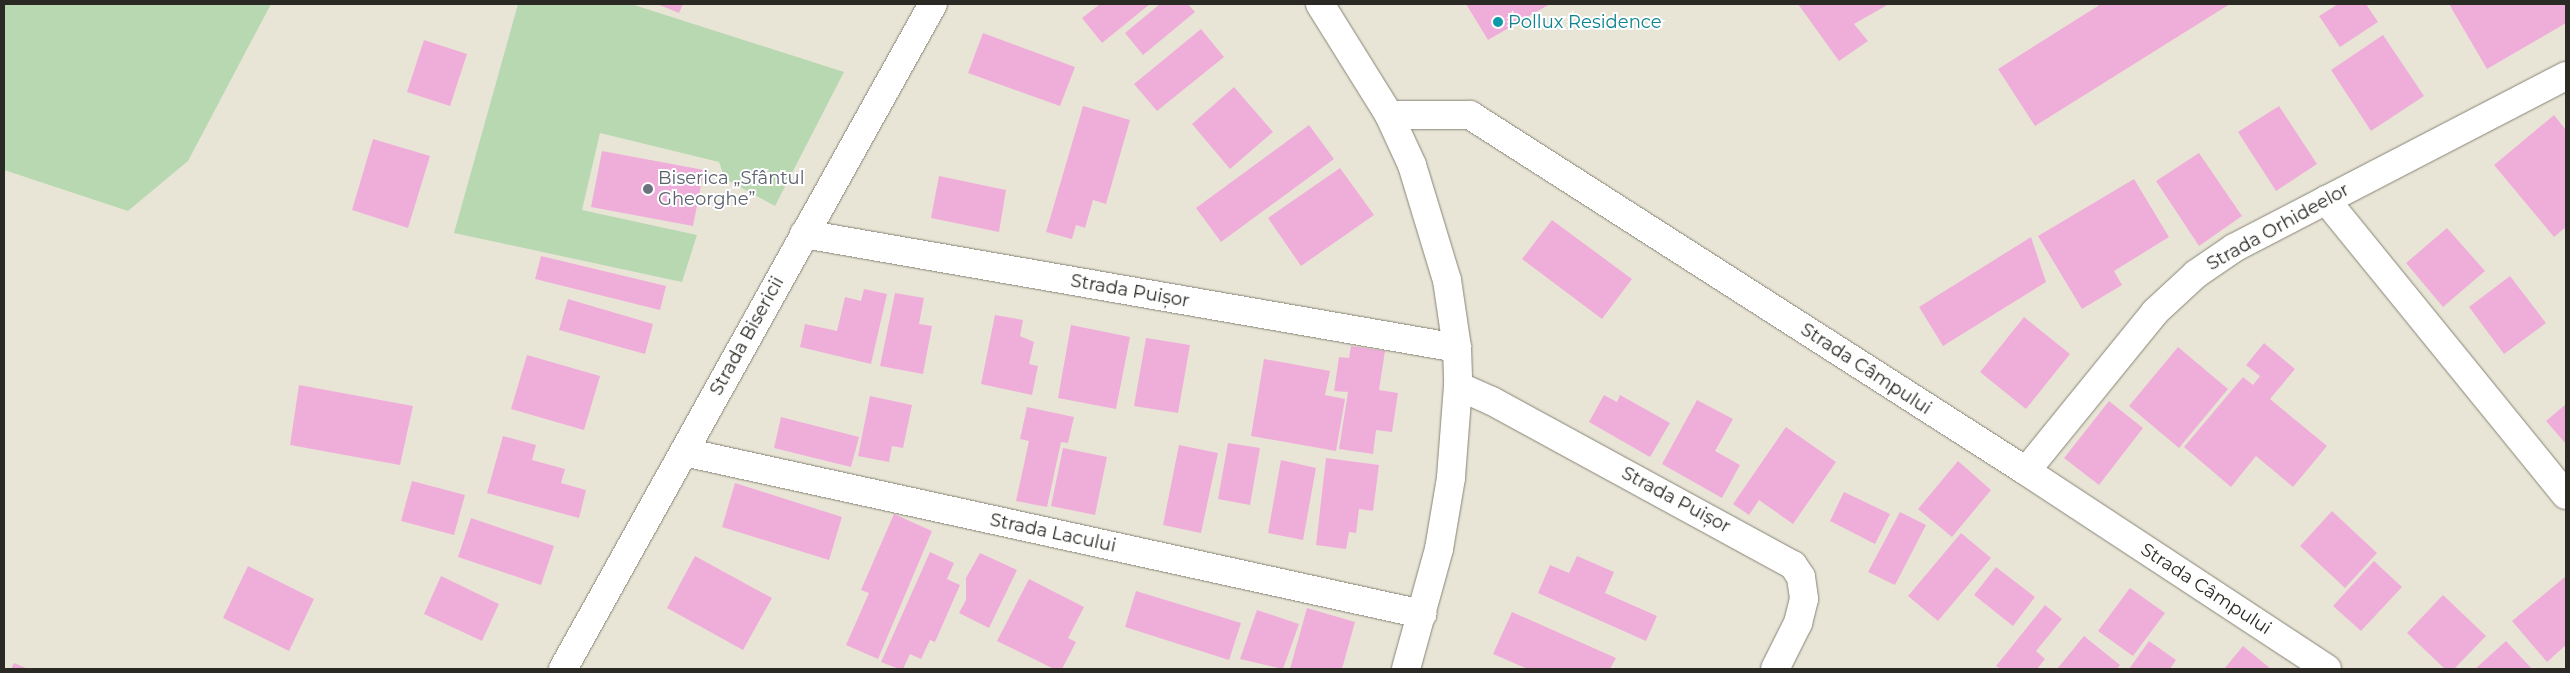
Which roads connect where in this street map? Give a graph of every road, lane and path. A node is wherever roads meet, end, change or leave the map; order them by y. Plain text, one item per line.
1 (933, 4) edge
2 (1320, 4) edge
3 (2566, 76) edge
4 (1390, 115) junction
5 (2326, 200) junction
6 (804, 234) junction
7 (1456, 348) junction
8 (1458, 386) junction
9 (684, 452) junction
10 (2026, 471) junction
11 (2566, 494) edge
12 (1422, 614) junction
13 (563, 669) edge
14 (1406, 669) edge
15 (1775, 669) edge
16 (2328, 669) edge

1 - 6 street, Strada Bisericii
2 - 4 street
3 - 5 street, Strada Orhideelor
4 - 7 street
4 - 10 street, Strada Câmpului
5 - 10 street, Strada Orhideelor
5 - 11 street
6 - 7 street, Strada Puișor
6 - 9 street, Strada Bisericii
7 - 8 street
8 - 12 street
8 - 15 street, Strada Puișor
9 - 12 street, Strada Lacului
9 - 13 street, Strada Bisericii
10 - 16 street, Strada Câmpului
12 - 14 street

